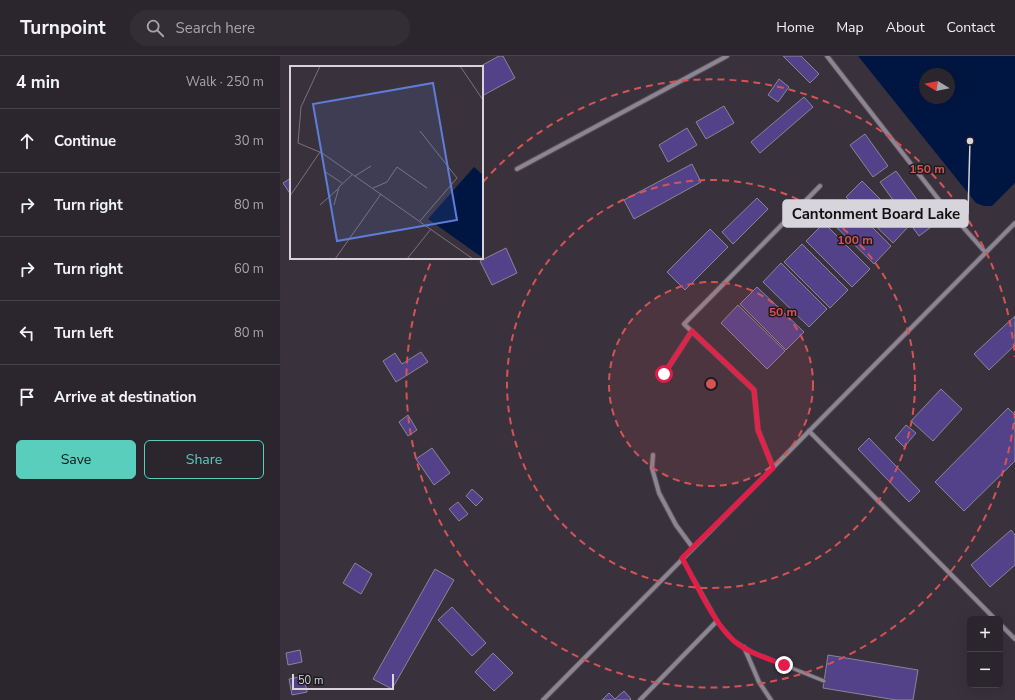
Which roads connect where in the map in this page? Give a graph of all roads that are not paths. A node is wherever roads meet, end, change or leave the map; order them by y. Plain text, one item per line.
1 (727, 56) edge
2 (827, 56) edge
3 (517, 169) dead end
4 (820, 186) dead end
5 (1015, 223) edge
6 (986, 253) junction
7 (692, 331) junction
8 (664, 374) dead end
9 (809, 431) junction
10 (653, 455) dead end
11 (773, 468) junction
12 (693, 548) junction
13 (682, 558) junction
14 (992, 616) edge
15 (717, 621) junction
16 (1003, 627) edge
17 (1015, 639) edge
18 (744, 647) junction
19 (824, 681) dead end
20 (543, 700) edge
21 (640, 700) edge
22 (771, 700) edge

1 - 3 street
2 - 6 street
4 - 7 street
5 - 6 street
6 - 9 street
7 - 8 street
7 - 11 street
9 - 11 street
9 - 14 street
10 - 12 street
11 - 12 street
12 - 13 street
13 - 15 lane
13 - 20 street
15 - 18 lane
15 - 21 street
16 - 17 street
18 - 19 lane
18 - 22 street

